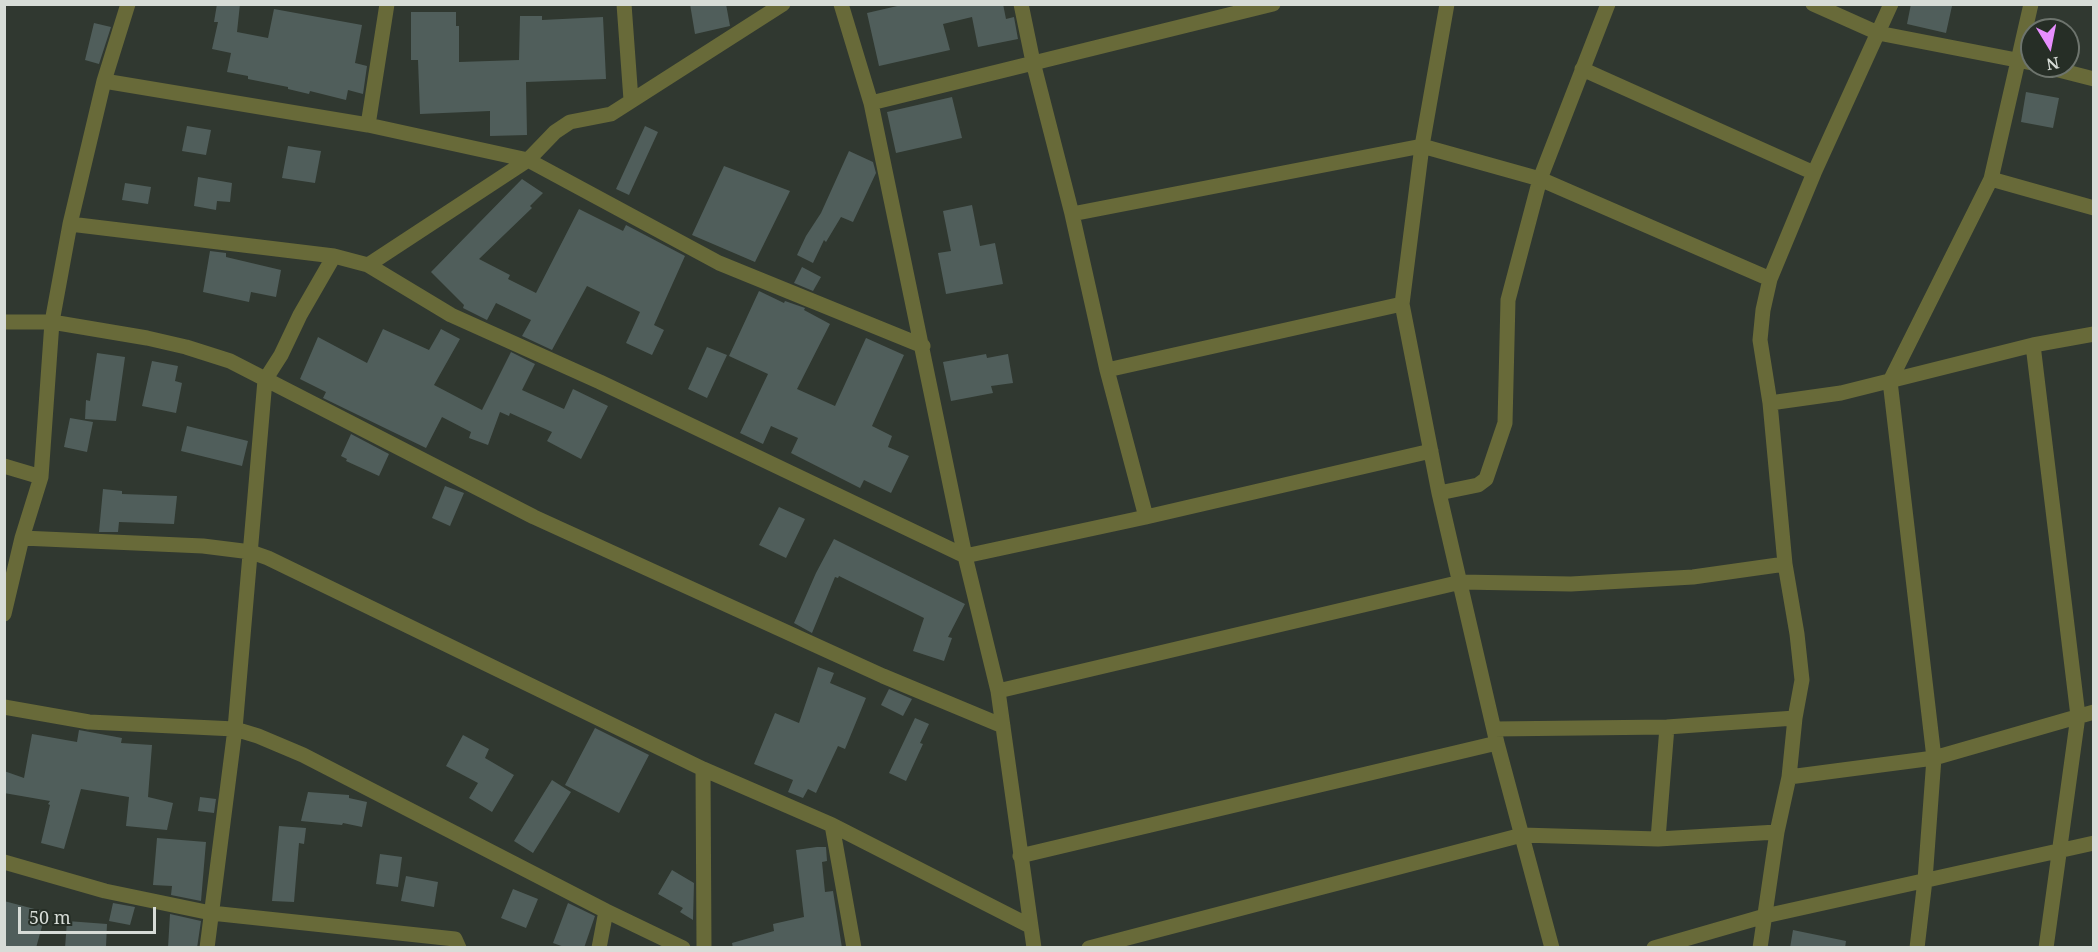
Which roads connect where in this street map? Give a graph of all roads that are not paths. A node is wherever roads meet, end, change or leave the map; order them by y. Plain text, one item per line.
1 (128, 4) edge
2 (387, 4) edge
3 (624, 4) edge
4 (783, 4) edge
5 (841, 4) edge
6 (1021, 4) edge
7 (1273, 4) edge
8 (1447, 4) edge
9 (1608, 4) edge
10 (1813, 4) edge
11 (1890, 4) edge
12 (1878, 33) junction
13 (2020, 60) edge
14 (1033, 62) junction
15 (1582, 69) junction
16 (2020, 78) edge
17 (104, 81) junction
18 (631, 100) junction
19 (871, 103) junction
20 (368, 125) junction
21 (1422, 146) junction
22 (528, 160) junction
23 (1814, 173) junction
24 (1540, 179) junction
25 (1991, 179) junction
26 (2094, 208) edge
27 (1072, 214) junction
28 (70, 224) junction
29 (334, 256) junction
30 (368, 266) junction
31 (1770, 279) junction
32 (1402, 304) junction
33 (4, 322) edge
34 (52, 322) junction
35 (2094, 334) edge
36 (2033, 345) junction
37 (923, 346) junction
38 (1107, 370) junction
39 (265, 380) junction
40 (1890, 381) junction
41 (1770, 403) junction
42 (1431, 451) junction
43 (4, 466) edge
44 (41, 477) junction
45 (1439, 493) junction
46 (1146, 518) junction
47 (22, 538) junction
48 (251, 552) junction
49 (965, 556) junction
50 (1785, 564) junction
51 (1461, 582) junction
52 (5, 612) edge
53 (998, 691) junction
54 (4, 707) edge
55 (2094, 712) edge
56 (2078, 716) junction
57 (1795, 718) junction
58 (1003, 726) junction
59 (1667, 727) junction
60 (235, 729) junction
61 (1495, 736) junction
62 (1934, 758) junction
63 (703, 769) junction
64 (1789, 777) junction
65 (832, 825) junction
66 (1777, 832) junction
67 (1522, 835) junction
68 (1658, 839) junction
69 (2094, 843) edge
70 (2061, 851) junction
71 (1020, 856) junction
72 (4, 862) edge
73 (1925, 880) junction
74 (606, 911) junction
75 (211, 913) junction
76 (1765, 916) junction
77 (1030, 926) junction
78 (207, 948) edge
79 (459, 948) edge
80 (599, 948) edge
81 (683, 948) edge
82 (704, 948) edge
83 (854, 948) edge
84 (1034, 948) edge
85 (1089, 948) edge
86 (1552, 948) edge
87 (1654, 948) edge
88 (1760, 948) edge
89 (1917, 948) edge
90 (2046, 948) edge

1 - 17 street
2 - 20 street
3 - 18 street
4 - 18 street
5 - 19 street
6 - 14 street
7 - 14 street
8 - 21 street
9 - 15 street
10 - 12 street
11 - 12 street
12 - 13 street
12 - 23 street
14 - 19 street
14 - 27 street
15 - 23 street
15 - 24 street
16 - 25 street
17 - 20 street
17 - 28 street
18 - 22 street
19 - 37 street
20 - 22 street
21 - 24 street
21 - 27 street
21 - 32 street
22 - 30 street
22 - 37 street
23 - 31 street
24 - 31 street
24 - 45 street
25 - 26 street
25 - 40 street
27 - 38 street
28 - 29 street
28 - 34 street
29 - 30 street
29 - 39 street
30 - 49 street
31 - 41 street
32 - 38 street
32 - 42 street
33 - 34 street
34 - 39 street
34 - 44 street
35 - 36 street
36 - 40 street
36 - 56 street
37 - 49 street
38 - 46 street
39 - 48 street
39 - 58 street
40 - 41 street
40 - 62 street
41 - 50 street
42 - 45 street
42 - 46 street
43 - 44 street
44 - 47 street
45 - 51 street
46 - 49 street
47 - 48 street
47 - 52 street
48 - 60 street
48 - 63 street
49 - 53 street
50 - 51 street
50 - 57 street
51 - 53 street
51 - 61 street
53 - 58 street
54 - 60 street
55 - 56 street
56 - 62 street
56 - 70 street
57 - 59 street
57 - 64 street
58 - 71 street
59 - 61 street
59 - 68 street
60 - 74 street
60 - 75 street
61 - 67 street
61 - 71 street
62 - 64 street
62 - 73 street
63 - 65 street
63 - 82 street
64 - 66 street
65 - 77 street
65 - 83 street
66 - 68 street
66 - 76 street
67 - 68 street
67 - 85 street
67 - 86 street
69 - 70 street
70 - 73 street
70 - 90 street
71 - 77 street
72 - 75 street
73 - 76 street
73 - 89 street
74 - 80 street
74 - 81 street
75 - 78 street
75 - 79 street
76 - 87 street
76 - 88 street
77 - 84 street

